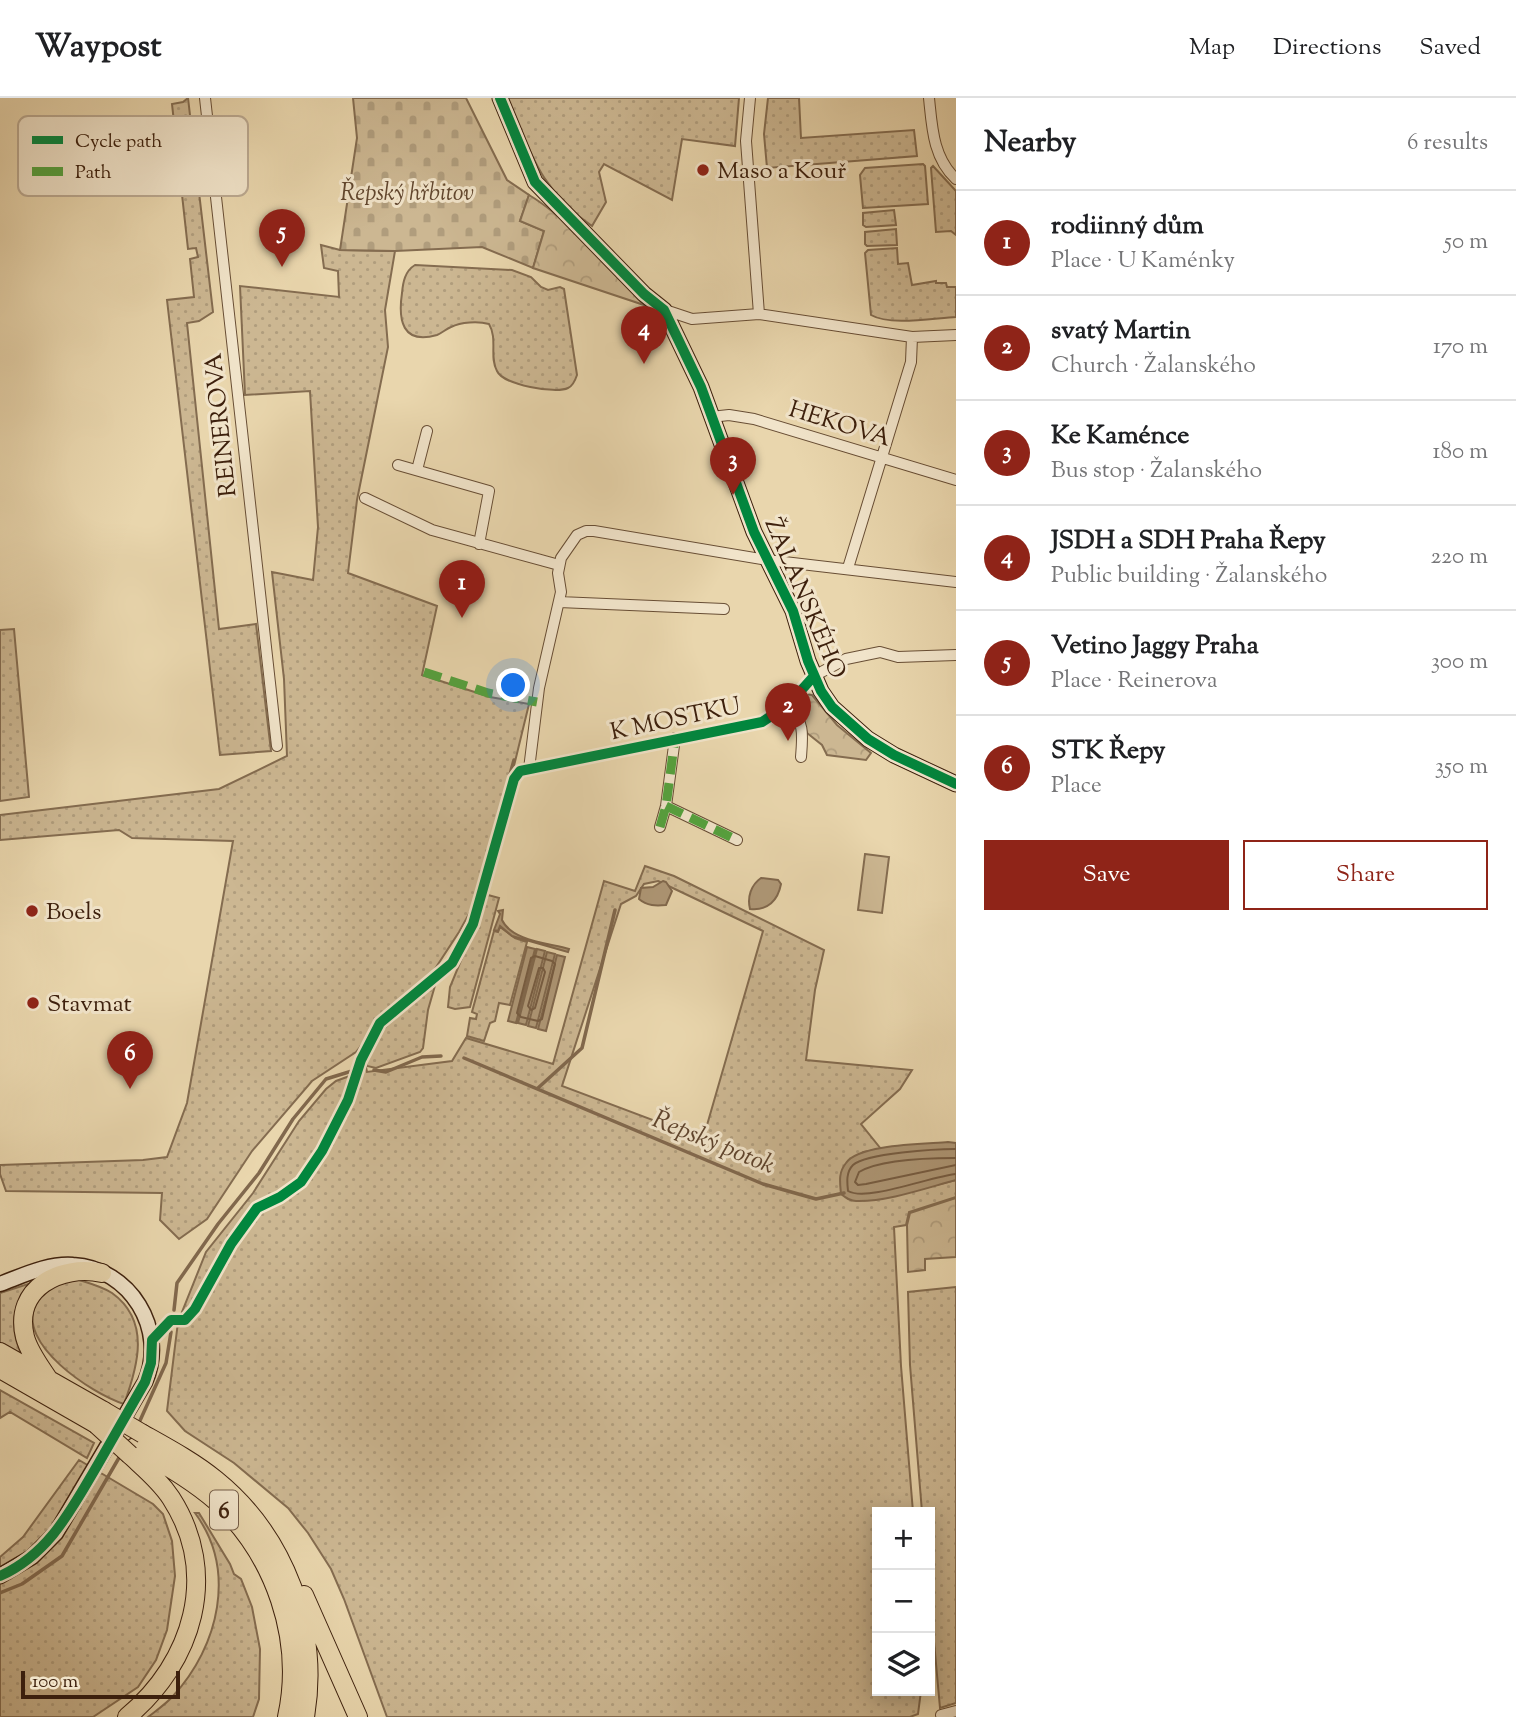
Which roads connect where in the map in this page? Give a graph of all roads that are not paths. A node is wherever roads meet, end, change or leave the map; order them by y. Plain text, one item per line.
1 (205, 98) edge
2 (500, 98) edge
3 (750, 98) edge
4 (929, 98) edge
5 (207, 116) edge
6 (956, 180) edge
7 (216, 196) edge
8 (664, 310) junction
9 (759, 314) junction
10 (956, 334) edge
11 (912, 337) junction
12 (711, 416) junction
13 (427, 431) dead end
14 (883, 458) junction
15 (398, 465) dead end
16 (417, 470) junction
17 (956, 480) edge
18 (365, 498) dead end
19 (479, 544) junction
20 (767, 561) junction
21 (559, 565) junction
22 (848, 568) junction
23 (956, 582) edge
24 (559, 602) junction
25 (724, 609) dead end
26 (956, 655) edge
27 (814, 676) junction
28 (789, 704) junction
29 (675, 738) junction
30 (277, 746) dead end
31 (801, 757) dead end
32 (956, 784) edge
33 (666, 807) junction
34 (660, 827) dead end
35 (737, 840) dead end
36 (102, 1273) junction
37 (0, 1284) edge
38 (0, 1352) edge
39 (0, 1369) edge
40 (49, 1380) junction
41 (100, 1417) junction
42 (136, 1445) junction
43 (272, 1545) junction
44 (0, 1576) edge
45 (956, 1711) edge
46 (941, 1715) dead end
47 (127, 1717) edge
48 (287, 1717) edge
49 (305, 1717) edge
50 (358, 1717) edge

1 - 5 street, REINEROVA
2 - 8 street, ŽALANSKÉHO
3 - 9 street
4 - 6 street
7 - 30 street, REINEROVA
8 - 9 street
8 - 12 street, ŽALANSKÉHO
9 - 11 street
10 - 11 street
11 - 14 street
12 - 14 street, HEKOVA
12 - 20 street, ŽALANSKÉHO
13 - 16 street
14 - 17 street, HEKOVA
14 - 22 street
15 - 16 street
16 - 19 street
18 - 19 street
19 - 21 street
20 - 21 street
20 - 22 street
20 - 27 street, ŽALANSKÉHO
21 - 24 street, K MOSTKU
22 - 23 street
24 - 25 street
24 - 29 street, K MOSTKU
26 - 27 street
27 - 28 street, K MOSTKU
27 - 32 street, ŽALANSKÉHO
28 - 29 street, K MOSTKU
28 - 31 street
29 - 33 street
33 - 34 street
33 - 35 street
36 - 37 street
36 - 40 highway
36 - 44 street
38 - 40 highway, 6
39 - 41 highway, 6
40 - 41 highway, 6
41 - 42 highway, 6, bridge
41 - 42 highway, bridge
42 - 43 highway, 6
42 - 47 highway
42 - 48 highway, 6
43 - 49 highway, 6
43 - 50 highway
45 - 46 street

